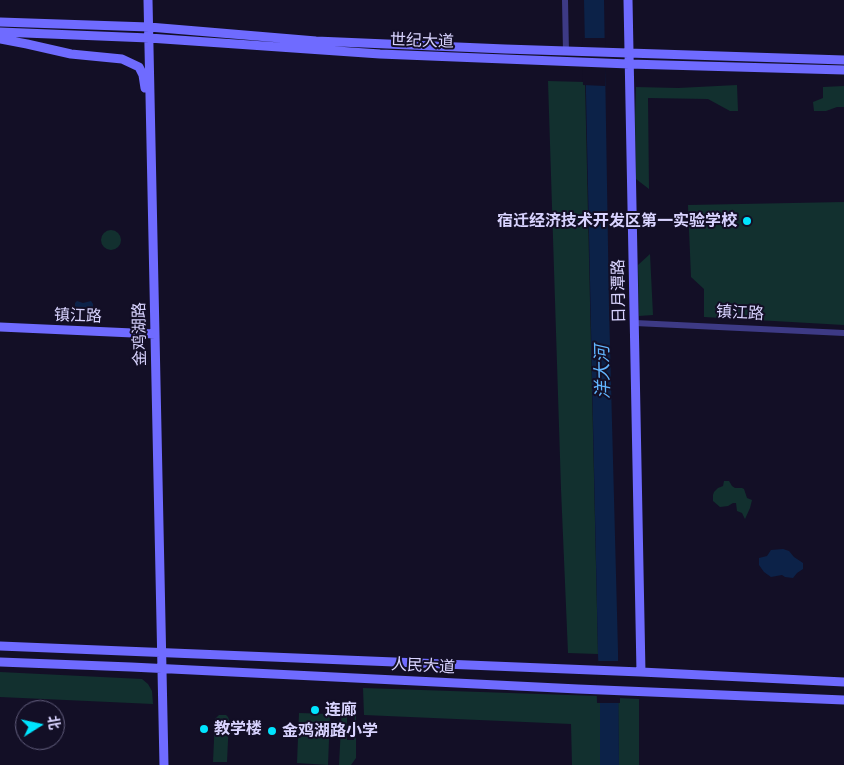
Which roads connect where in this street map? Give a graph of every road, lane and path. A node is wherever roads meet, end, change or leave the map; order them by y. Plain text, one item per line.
1 (148, 0) edge
2 (565, 0) edge
3 (628, 0) edge
4 (0, 22) edge
5 (149, 27) junction
6 (0, 32) edge
7 (149, 38) junction
8 (0, 39) edge
9 (566, 52) junction
10 (629, 53) junction
11 (844, 60) edge
12 (629, 64) junction
13 (844, 70) edge
14 (150, 116) junction
15 (635, 323) junction
16 (0, 327) edge
17 (844, 333) edge
18 (154, 334) junction
19 (0, 646) edge
20 (110, 651) junction
21 (162, 653) junction
22 (209, 655) junction
23 (0, 662) edge
24 (109, 666) junction
25 (163, 668) junction
26 (209, 670) junction
27 (641, 672) junction
28 (844, 682) edge
29 (844, 700) edge
30 (164, 765) edge

1 - 5 street, 金鸡湖路
2 - 9 street
3 - 10 street, 日月潭路
4 - 5 street, 世纪大道
5 - 7 street, 金鸡湖路
5 - 9 street, 世纪大道
6 - 7 street, 世纪大道
7 - 12 street, 世纪大道
7 - 14 street, 金鸡湖路
8 - 14 street
9 - 10 street, 世纪大道
10 - 11 street, 世纪大道
10 - 12 street, 日月潭路
12 - 13 street, 世纪大道
12 - 15 street, 日月潭路
14 - 18 street, 金鸡湖路
15 - 17 street, 镇江路
15 - 27 street, 日月潭路
16 - 18 street, 镇江路
18 - 21 street, 金鸡湖路
19 - 20 street, 人民大道
20 - 21 street, 人民大道
20 - 24 street
21 - 22 street, 人民大道
21 - 25 street, 金鸡湖路
22 - 26 street
22 - 27 street, 人民大道
23 - 24 street, 人民大道
24 - 25 street, 人民大道
25 - 26 street, 人民大道
25 - 30 street, 金鸡湖路
26 - 29 street, 人民大道
27 - 28 street, 人民大道

